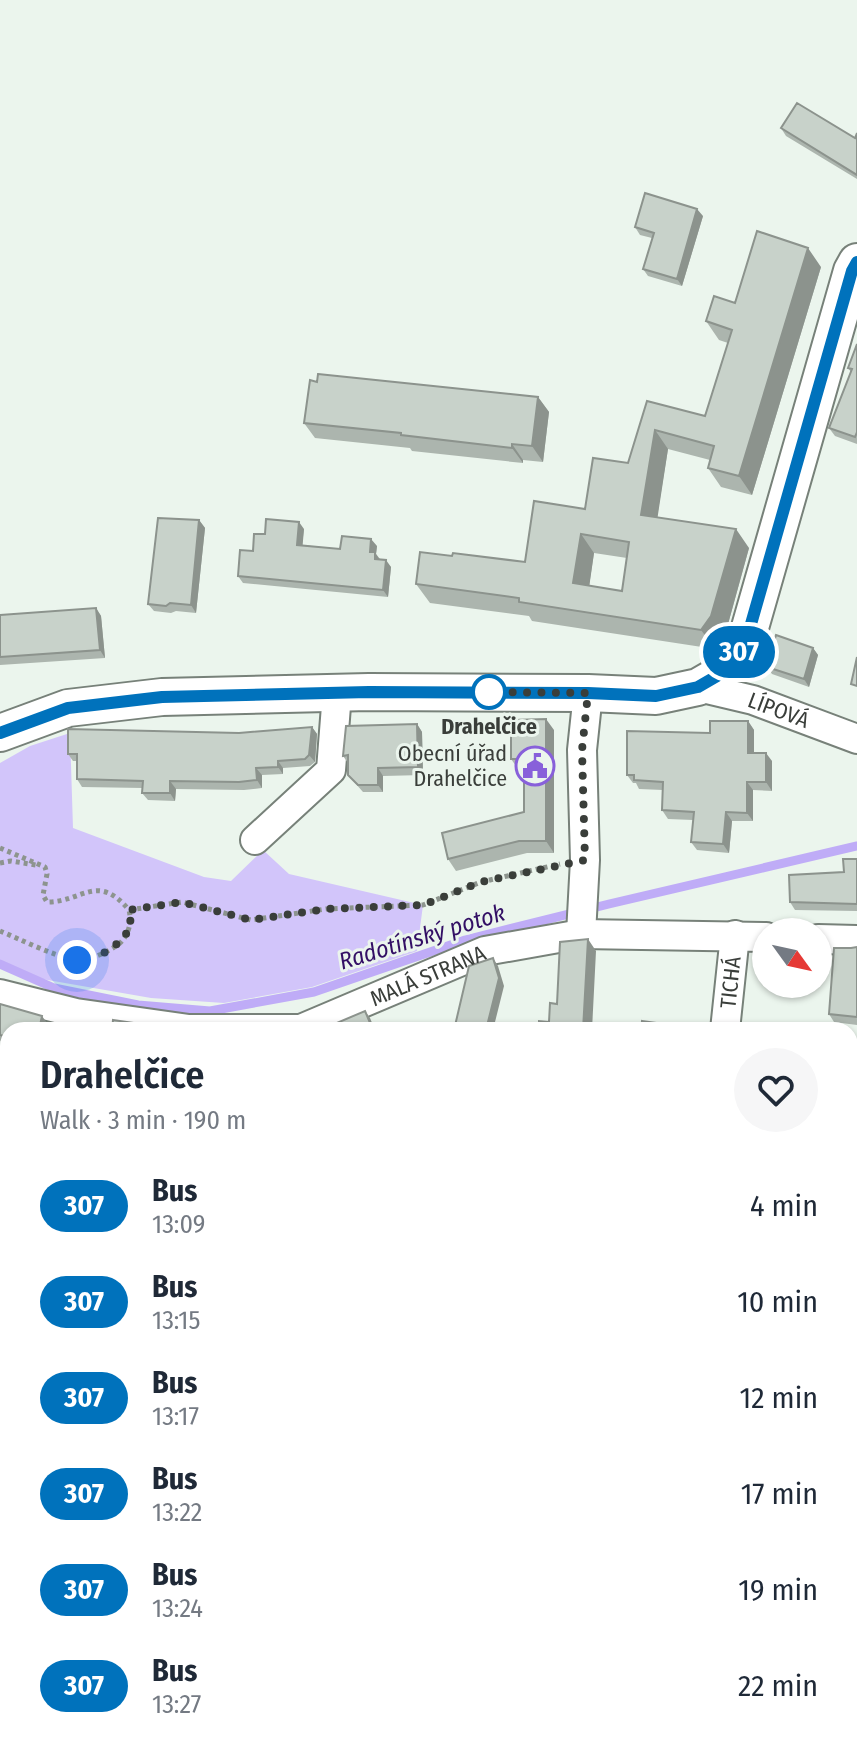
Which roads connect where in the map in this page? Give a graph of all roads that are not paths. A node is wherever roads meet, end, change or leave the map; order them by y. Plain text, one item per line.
1 (857, 262) edge
2 (698, 687) junction
3 (337, 693) junction
4 (588, 693) junction
5 (0, 733) edge
6 (857, 739) edge
7 (255, 840) dead end
8 (581, 928) junction
9 (735, 935) junction
10 (752, 936) edge
11 (832, 939) edge
12 (857, 940) edge
13 (0, 994) edge
14 (140, 1022) edge
15 (318, 1022) edge
16 (726, 1022) edge

1 - 2 main road
2 - 4 main road
2 - 6 street, LÍPOVÁ
3 - 4 main road
3 - 5 main road
3 - 7 street
4 - 8 street
8 - 9 street, MALÁ STRANA
8 - 15 street, MALÁ STRANA
9 - 10 street, MALÁ STRANA
9 - 16 street, TICHÁ
11 - 12 street
13 - 14 street, MALÁ STRANA

